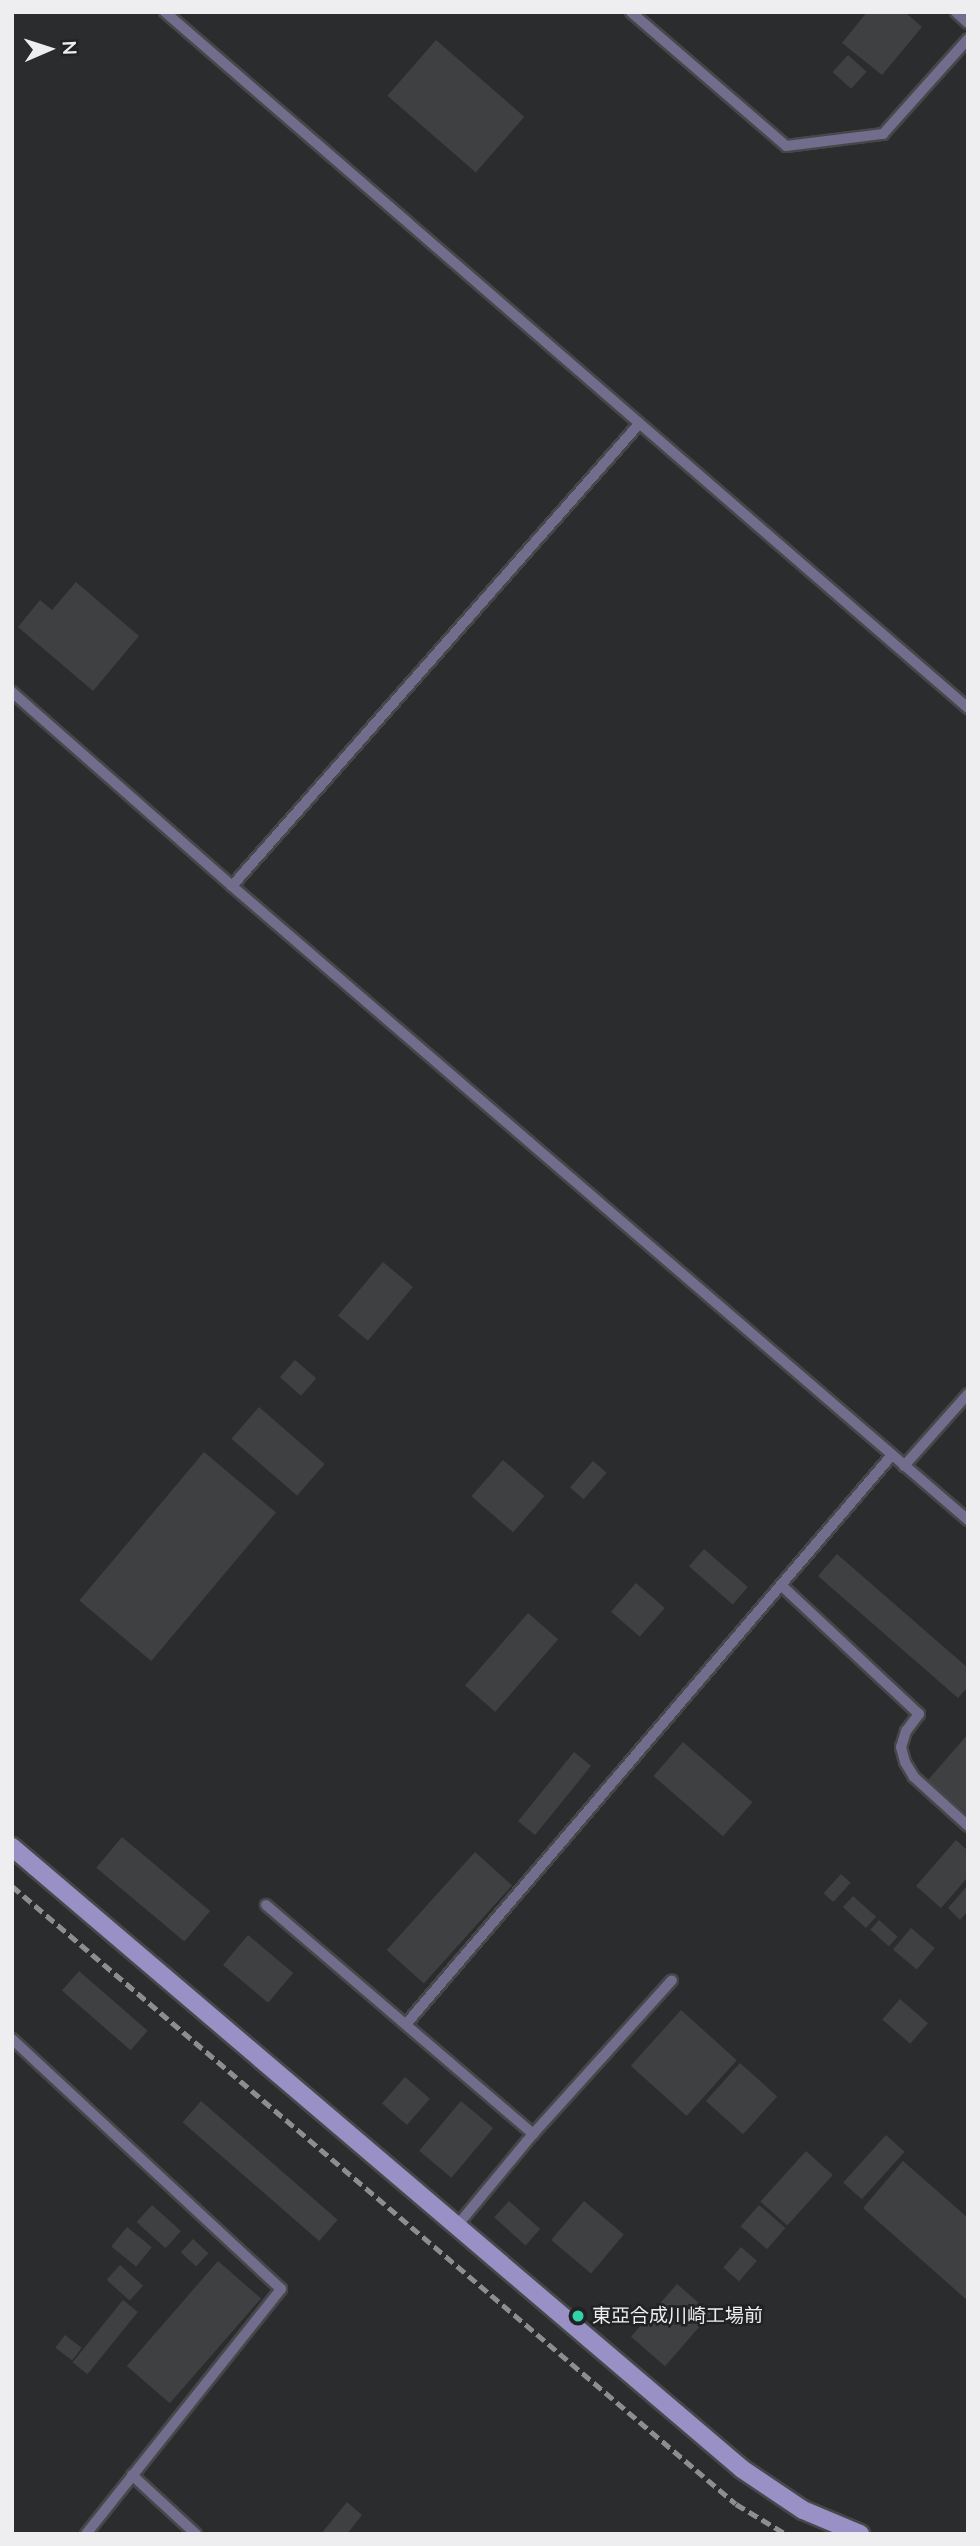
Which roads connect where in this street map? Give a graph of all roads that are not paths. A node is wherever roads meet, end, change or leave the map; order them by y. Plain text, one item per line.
1 (165, 12) edge
2 (631, 12) edge
3 (956, 12) edge
4 (968, 23) edge
5 (968, 39) edge
6 (639, 425) junction
7 (12, 692) edge
8 (968, 708) edge
9 (232, 886) junction
10 (968, 1394) edge
11 (892, 1455) junction
12 (904, 1465) junction
13 (968, 1520) edge
14 (781, 1586) junction
15 (968, 1826) edge
16 (12, 1847) edge
17 (266, 1905) dead end
18 (672, 1980) dead end
19 (407, 2024) junction
20 (12, 2039) edge
21 (533, 2134) junction
22 (456, 2227) junction
23 (132, 2475) junction
24 (86, 2534) edge
25 (196, 2534) edge
26 (860, 2534) edge

1 - 6 lane
2 - 5 lane
3 - 4 lane
6 - 8 lane
6 - 9 lane
7 - 9 lane
9 - 11 lane
10 - 12 lane
11 - 12 lane
11 - 14 lane
12 - 13 lane
14 - 15 lane
14 - 19 lane
16 - 22 street
17 - 19 lane
18 - 21 lane
19 - 21 lane
20 - 23 lane
21 - 22 lane
22 - 26 street
23 - 24 lane
23 - 25 lane

